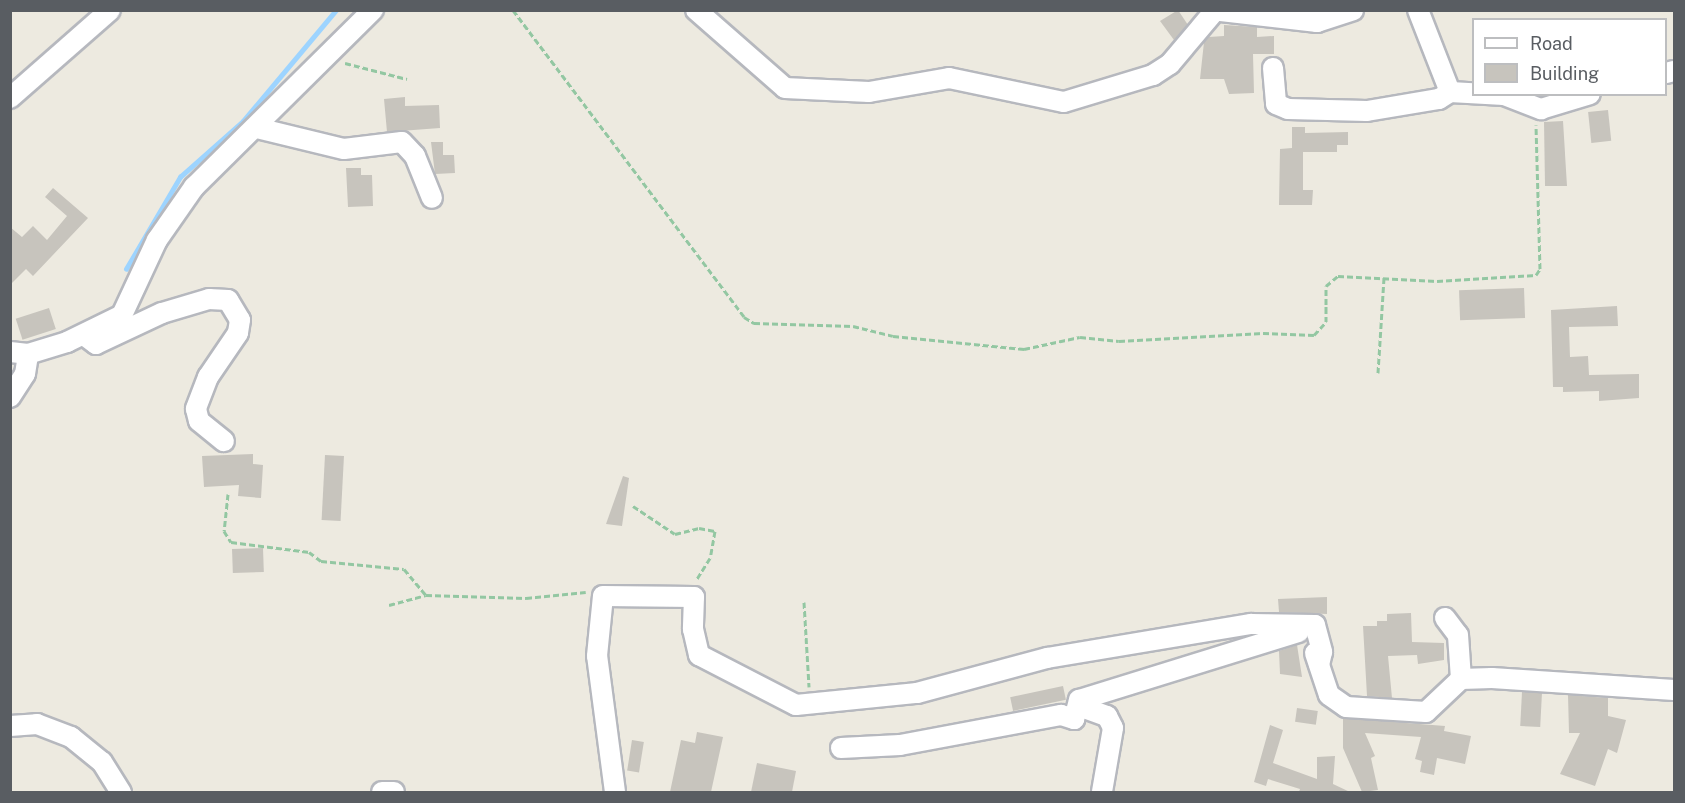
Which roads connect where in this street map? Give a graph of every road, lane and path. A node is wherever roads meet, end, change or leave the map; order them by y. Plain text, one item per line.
1 (110, 10) edge
2 (373, 10) edge
3 (513, 10) edge
4 (696, 10) edge
5 (1418, 10) edge
6 (1350, 11) edge
7 (1212, 12) edge
8 (325, 58) junction
9 (1273, 68) dead end
10 (407, 79) dead end
11 (1450, 92) junction
12 (1472, 93) edge
13 (1506, 96) edge
14 (1585, 96) edge
15 (11, 97) edge
16 (1535, 108) junction
17 (256, 128) junction
18 (432, 198) dead end
19 (1384, 276) junction
20 (84, 335) junction
21 (19, 353) edge
22 (1378, 373) dead end
23 (10, 397) edge
24 (224, 441) dead end
25 (228, 494) dead end
26 (633, 507) dead end
27 (689, 580) dead end
28 (426, 595) junction
29 (603, 597) junction
30 (804, 602) dead end
31 (389, 605) dead end
32 (1444, 618) dead end
33 (1318, 666) junction
34 (1461, 679) junction
35 (1674, 690) edge
36 (810, 705) junction
37 (1079, 706) junction
38 (10, 726) edge
39 (841, 748) dead end
40 (121, 792) edge
41 (382, 792) edge
42 (394, 792) edge
43 (615, 792) edge
44 (1102, 792) edge

1 - 15 street
2 - 8 street
3 - 19 path
4 - 7 street
5 - 11 street
6 - 7 street
8 - 10 path
8 - 17 street
9 - 11 street
11 - 12 street
13 - 16 street
14 - 16 street
16 - 19 path
17 - 18 street
17 - 20 street
19 - 22 path
20 - 21 street
20 - 24 street
21 - 23 street
25 - 28 path
26 - 27 path
28 - 29 path
28 - 31 path
29 - 36 street
29 - 43 street
30 - 36 path
32 - 34 street
33 - 34 street
33 - 36 street
33 - 37 street
34 - 35 street
37 - 39 street
37 - 44 street
38 - 40 street
41 - 42 street

